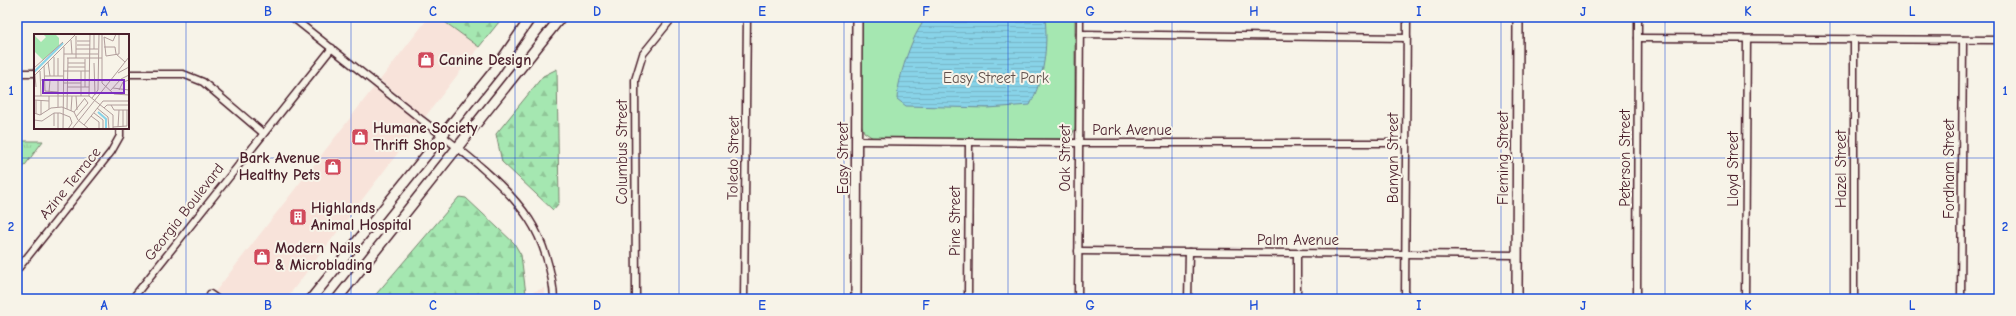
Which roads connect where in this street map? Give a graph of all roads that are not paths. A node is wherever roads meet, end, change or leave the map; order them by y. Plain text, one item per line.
1 (292, 17) edge
2 (531, 17) edge
3 (561, 17) edge
4 (673, 17) edge
5 (747, 17) edge
6 (857, 17) edge
7 (1080, 17) edge
8 (1407, 17) edge
9 (1518, 17) edge
10 (1638, 17) edge
11 (1080, 34) junction
12 (1407, 38) junction
13 (1638, 38) junction
14 (1747, 39) junction
15 (1854, 39) junction
16 (1963, 40) junction
17 (1999, 40) edge
18 (332, 48) junction
19 (17, 73) edge
20 (34, 73) edge
21 (129, 74) edge
22 (120, 129) edge
23 (263, 133) junction
24 (442, 135) junction
25 (858, 140) junction
26 (969, 142) junction
27 (1078, 143) junction
28 (1406, 143) junction
29 (457, 148) junction
30 (1078, 251) junction
31 (1189, 252) junction
32 (1406, 253) junction
33 (1297, 254) junction
34 (1517, 254) junction
35 (17, 270) edge
36 (210, 294) dead end
37 (132, 299) edge
38 (216, 299) edge
39 (311, 299) edge
40 (337, 299) edge
41 (554, 299) edge
42 (636, 299) edge
43 (744, 299) edge
44 (856, 299) edge
45 (968, 299) edge
46 (1078, 299) edge
47 (1188, 299) edge
48 (1297, 299) edge
49 (1405, 299) edge
50 (1517, 299) edge
51 (1637, 299) edge
52 (1745, 299) edge
53 (1854, 299) edge
54 (1961, 299) edge

1 - 18 street
2 - 24 main road
3 - 29 main road
4 - 42 street, Columbus Street
5 - 43 street, Toledo Street
6 - 25 main road, Easy Street
7 - 11 street, Oak Street
8 - 12 street, Banyan Street
9 - 34 main road, Fleming Street
10 - 13 street, Peterson Street
11 - 12 street
11 - 27 street, Oak Street
12 - 28 street, Banyan Street
13 - 14 street
13 - 51 street, Peterson Street
14 - 15 street
14 - 52 street, Lloyd Street
15 - 16 street
15 - 53 street, Hazel Street
16 - 17 street
16 - 54 street, Fordham Street
18 - 23 street, Georgia Boulevard
18 - 24 street
19 - 20 street
21 - 23 street
22 - 35 street, Azine Terrace
23 - 37 street, Georgia Boulevard
24 - 29 street
24 - 39 main road
25 - 26 street, Park Avenue
25 - 44 main road, Easy Street
26 - 27 street, Park Avenue
26 - 45 street, Pine Street
27 - 28 street, Park Avenue
27 - 30 street, Oak Street
28 - 32 street, Banyan Street
29 - 40 main road
29 - 41 street
30 - 31 street, Palm Avenue
30 - 46 street, Oak Street
31 - 33 street, Palm Avenue
31 - 47 street
32 - 33 street, Palm Avenue
32 - 34 street, Palm Avenue
32 - 49 street, Banyan Street
33 - 48 street
34 - 50 main road, Fleming Street
36 - 38 street

